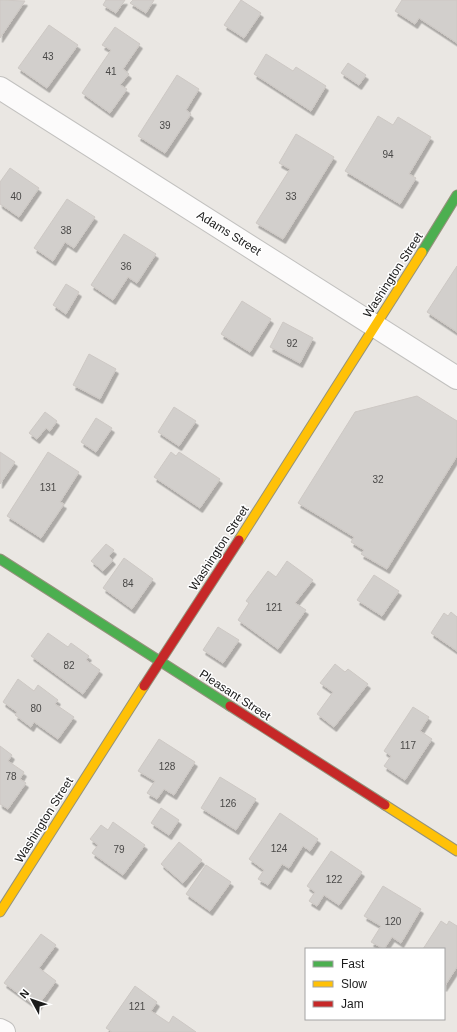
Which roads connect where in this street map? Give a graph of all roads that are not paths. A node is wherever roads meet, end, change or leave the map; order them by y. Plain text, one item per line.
1 (0, 88) edge
2 (457, 195) edge
3 (375, 325) junction
4 (457, 378) edge
5 (0, 559) edge
6 (159, 661) junction
7 (457, 851) edge
8 (0, 912) edge
9 (0, 1030) edge
10 (4, 1032) edge

1 - 3 street, Adams Street
2 - 3 main road, Washington Street
3 - 4 street, Adams Street
3 - 6 main road, Washington Street
5 - 6 main road, Pleasant Street
6 - 7 main road, Pleasant Street
6 - 8 main road, Washington Street
9 - 10 street

